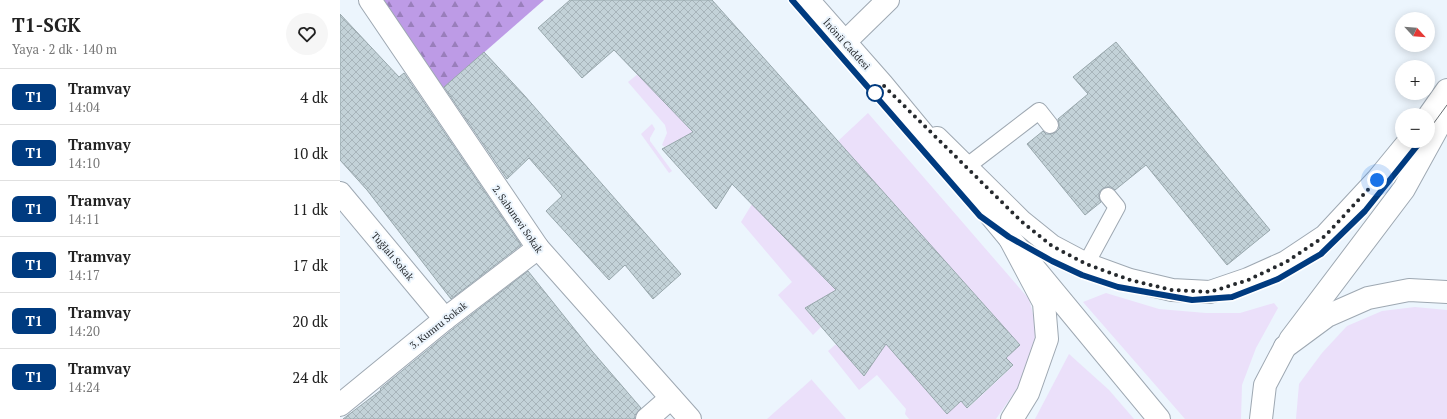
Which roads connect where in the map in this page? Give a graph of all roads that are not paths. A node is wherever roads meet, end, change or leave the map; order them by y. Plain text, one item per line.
1 (370, 0) edge
2 (808, 0) edge
3 (888, 0) edge
4 (845, 42) junction
5 (882, 84) junction
6 (1447, 90) edge
7 (1434, 108) edge
8 (1447, 111) edge
9 (1050, 125) dead end
10 (1403, 148) edge
11 (966, 167) junction
12 (340, 193) edge
13 (1108, 196) dead end
14 (1009, 237) junction
15 (538, 248) junction
16 (1086, 264) junction
17 (1447, 292) edge
18 (445, 319) junction
19 (1285, 348) junction
20 (672, 398) junction
21 (340, 404) edge
22 (647, 419) edge
23 (690, 419) edge
24 (1012, 419) edge
25 (1159, 419) edge
26 (1261, 419) edge

1 - 15 main road, 2. Sabunevi Sokak
2 - 4 main road, İnönü Caddesi
3 - 4 main road
4 - 5 main road, İnönü Caddesi
5 - 11 main road
5 - 14 main road, İnönü Caddesi
6 - 7 main road
8 - 19 main road
9 - 11 lane
10 - 16 main road
11 - 16 main road
12 - 18 main road, Tuğlalı Sokak
13 - 16 lane
14 - 24 main road
14 - 25 main road
15 - 18 main road, 3. Kumru Sokak
15 - 20 main road, 2. Sabunevi Sokak
17 - 19 main road
18 - 21 main road, 3. Kumru Sokak
19 - 26 main road
20 - 22 main road
20 - 23 main road, 2. Sabunevi Sokak

